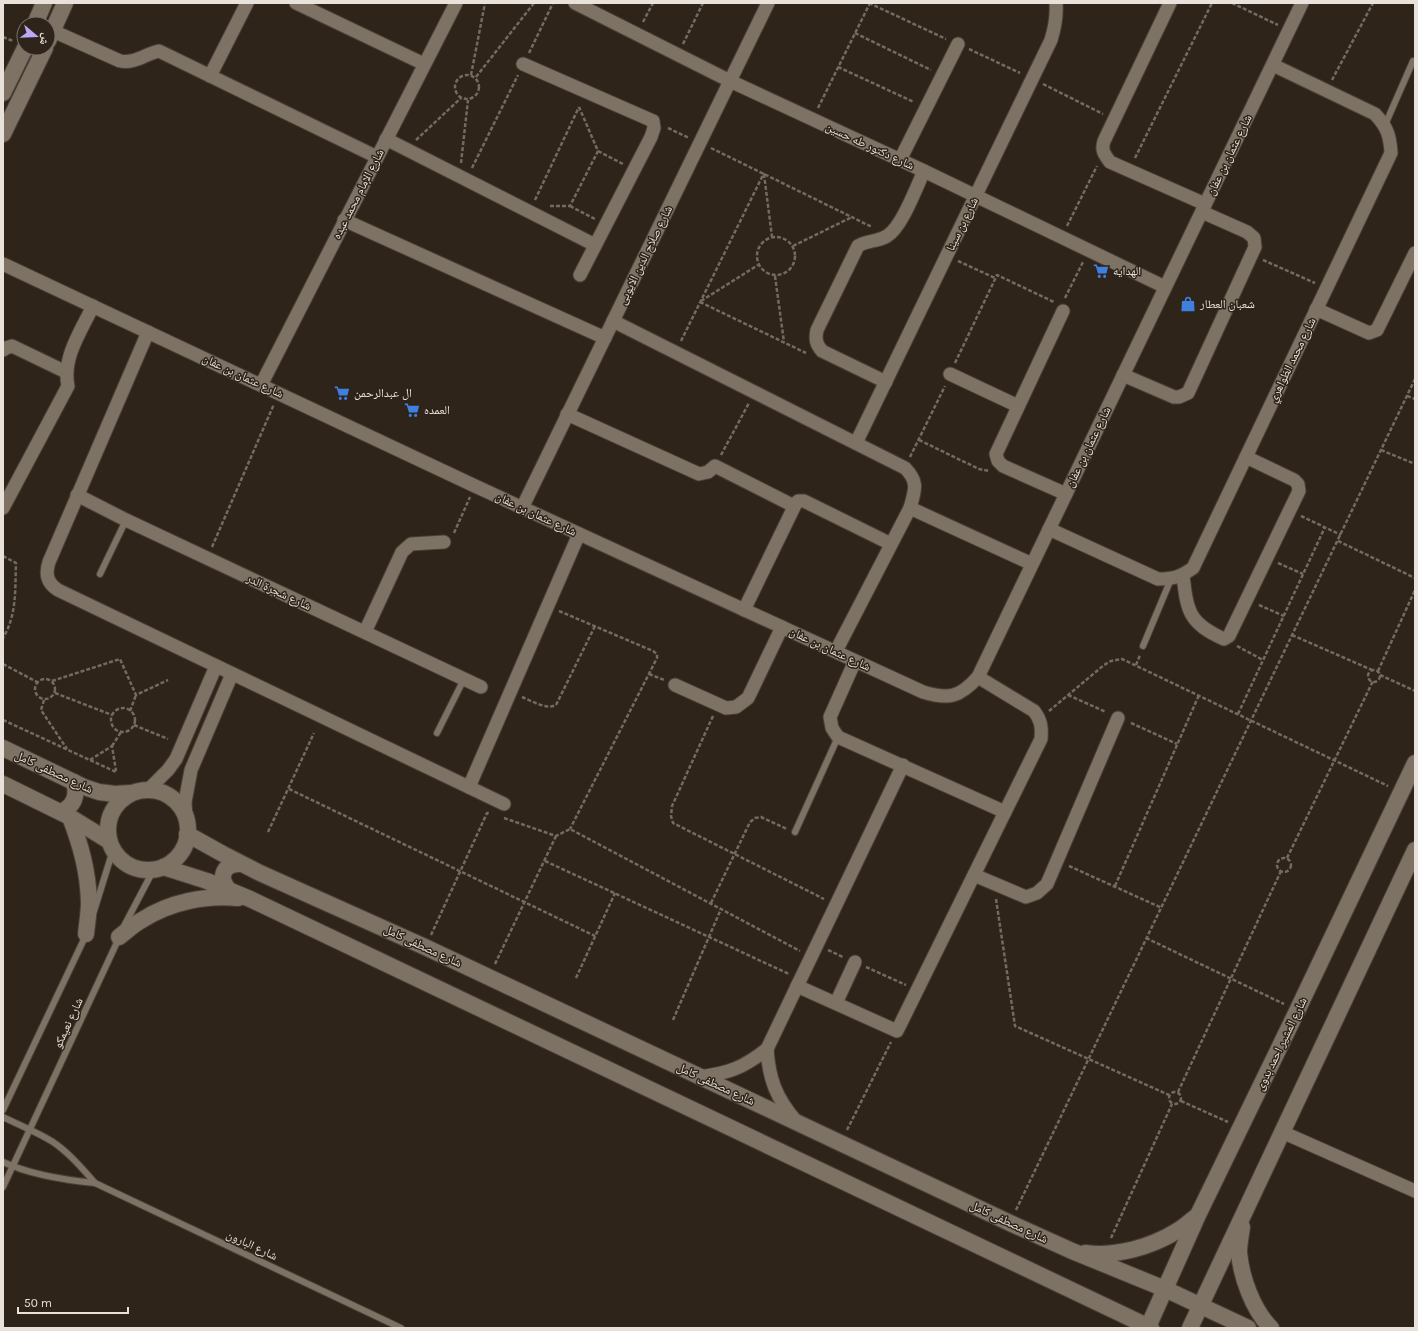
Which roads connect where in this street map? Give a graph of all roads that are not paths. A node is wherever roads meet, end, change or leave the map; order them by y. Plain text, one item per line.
1 (44, 3) edge
2 (65, 3) edge
3 (247, 3) edge
4 (296, 3) edge
5 (456, 3) edge
6 (575, 3) edge
7 (768, 3) edge
8 (1056, 3) edge
9 (1170, 3) edge
10 (1302, 3) edge
11 (38, 16) edge
12 (56, 23) edge
13 (56, 38) edge
14 (958, 44) road end
15 (21, 56) edge
16 (40, 56) edge
17 (1413, 61) dead end
18 (424, 64) junction
19 (523, 64) road end
20 (1272, 65) junction
21 (210, 76) junction
22 (730, 80) junction
23 (3, 93) edge
24 (1385, 125) junction
25 (3, 134) edge
26 (386, 139) junction
27 (377, 157) junction
28 (900, 160) junction
29 (924, 171) junction
30 (975, 196) junction
31 (1204, 208) junction
32 (344, 220) junction
33 (595, 245) junction
34 (1415, 253) edge
35 (3, 264) edge
36 (580, 275) dead end
37 (1165, 287) junction
38 (1063, 305) road end
39 (93, 306) junction
40 (1316, 309) junction
41 (613, 321) junction
42 (148, 332) junction
43 (605, 338) junction
44 (3, 350) edge
45 (66, 372) junction
46 (950, 374) road end
47 (1123, 375) junction
48 (886, 382) junction
49 (261, 385) junction
50 (1018, 406) junction
51 (568, 414) junction
52 (856, 443) junction
53 (1246, 457) junction
54 (1066, 494) junction
55 (77, 495) junction
56 (794, 506) junction
57 (3, 508) edge
58 (522, 508) junction
59 (910, 508) junction
60 (126, 520) junction
61 (1049, 529) junction
62 (579, 534) junction
63 (444, 542) road end
64 (891, 544) junction
65 (1032, 564) junction
66 (100, 574) dead end
67 (1177, 577) junction
68 (744, 610) junction
69 (782, 627) junction
70 (365, 632) junction
71 (1143, 646) dead end
72 (836, 651) junction
73 (855, 661) junction
74 (216, 666) junction
75 (232, 674) junction
76 (978, 677) junction
77 (464, 679) junction
78 (675, 685) dead end
79 (481, 687) dead end
80 (1118, 718) dead end
81 (437, 733) dead end
82 (838, 736) junction
83 (3, 748) edge
84 (1415, 763) edge
85 (902, 765) junction
86 (74, 782) junction
87 (3, 784) edge
88 (469, 787) junction
89 (149, 789) junction
90 (130, 793) junction
91 (504, 804) dead end
92 (1005, 812) junction
93 (66, 815) junction
94 (186, 817) junction
95 (795, 832) road end
96 (187, 834) junction
97 (111, 845) junction
98 (1415, 850) edge
99 (242, 864) junction
100 (159, 868) junction
101 (974, 875) junction
102 (229, 890) junction
103 (250, 899) junction
104 (86, 934) junction
105 (119, 937) junction
106 (855, 962) dead end
107 (799, 983) junction
108 (836, 1003) junction
109 (767, 1049) junction
110 (699, 1077) junction
111 (3, 1110) edge
112 (3, 1117) edge
113 (797, 1123) junction
114 (30, 1130) junction
115 (1282, 1132) junction
116 (3, 1162) edge
117 (12, 1166) junction
118 (95, 1183) junction
119 (3, 1187) edge
120 (1415, 1191) edge
121 (1244, 1214) junction
122 (1198, 1215) junction
123 (1072, 1251) junction
124 (1165, 1289) junction
125 (1200, 1306) junction
126 (1149, 1327) edge
127 (398, 1328) edge
128 (1190, 1328) edge
129 (1248, 1328) edge
130 (1270, 1328) edge

1 - 11 street
2 - 12 street
3 - 21 street
4 - 18 street
5 - 18 street, شارع الإمام محمد عبده
6 - 22 street, شارع دكتور طه حسين
7 - 22 street, شارع صلاح الدين الايوبى
8 - 30 street, شارع بن سينا
9 - 31 street
10 - 20 street, شارع عثمان بن عفان
13 - 21 street
14 - 28 street
15 - 23 street
16 - 25 street
17 - 24 lane
18 - 26 street, شارع الإمام محمد عبده
19 - 33 street
20 - 24 street
20 - 31 street, شارع عثمان بن عفان
21 - 27 street
22 - 28 street, شارع دكتور طه حسين
22 - 41 street, شارع صلاح الدين الايوبى
24 - 40 street, شارع محمد الظواهري
26 - 27 street, شارع الإمام محمد عبده
26 - 33 street
27 - 32 street, شارع الإمام محمد عبده
28 - 29 street, شارع دكتور طه حسين
29 - 30 street, شارع دكتور طه حسين
29 - 48 street
30 - 37 street, شارع دكتور طه حسين
30 - 48 street, شارع بن سينا
31 - 37 street, شارع عثمان بن عفان
31 - 47 street
32 - 43 street
32 - 49 street, شارع الإمام محمد عبده
33 - 36 street
34 - 40 street
35 - 39 street, شارع عثمان بن عفان
37 - 47 street, شارع عثمان بن عفان
38 - 50 street
39 - 42 street, شارع عثمان بن عفان
39 - 45 street
40 - 53 street, شارع محمد الظواهري
41 - 43 street, شارع صلاح الدين الايوبى
41 - 52 street
42 - 49 street, شارع عثمان بن عفان
42 - 55 street
43 - 51 street, شارع صلاح الدين الايوبى
44 - 45 street
45 - 57 street
46 - 50 street
47 - 54 street, شارع عثمان بن عفان
48 - 52 street, شارع بن سينا
49 - 58 street, شارع عثمان بن عفان
50 - 54 street
51 - 56 street
51 - 58 street, شارع صلاح الدين الايوبى
52 - 59 street
53 - 67 street, شارع محمد الظواهري
53 - 67 street
54 - 61 street, شارع عثمان بن عفان
55 - 60 street, شارع شجرة الدر
55 - 74 street
56 - 64 street
56 - 68 street
58 - 62 street, شارع عثمان بن عفان
59 - 64 street
59 - 65 street
60 - 66 lane
60 - 70 street, شارع شجرة الدر
61 - 65 street, شارع عثمان بن عفان
61 - 67 street
62 - 68 street, شارع عثمان بن عفان
62 - 88 street
63 - 70 street
64 - 72 street
65 - 76 street, شارع عثمان بن عفان
67 - 71 lane
68 - 69 street, شارع عثمان بن عفان
69 - 72 street, شارع عثمان بن عفان
69 - 78 street
70 - 77 street, شارع شجرة الدر
72 - 73 street, شارع عثمان بن عفان
73 - 76 street, شارع عثمان بن عفان
73 - 82 street
74 - 75 street
74 - 89 street
75 - 88 street
75 - 94 street
76 - 92 street
77 - 79 street, شارع شجرة الدر
77 - 81 lane
80 - 101 street
82 - 85 street
82 - 95 lane
83 - 86 street, شارع مصطفى كامل
84 - 122 street, شارع المشير احمد بدوى
85 - 92 street
85 - 107 street
86 - 90 street, شارع مصطفى كامل
86 - 93 street
87 - 93 street
88 - 91 street
89 - 90 street
89 - 94 street
90 - 97 street
92 - 101 street
93 - 97 street
93 - 104 street
94 - 96 street
96 - 99 street, شارع مصطفى كامل
96 - 100 street
97 - 100 street
97 - 104 lane, شارع نعيمكو
98 - 115 street
99 - 102 street
99 - 110 street, شارع مصطفى كامل
100 - 102 street
100 - 105 lane, شارع نعيمكو
101 - 108 street
102 - 103 street
103 - 105 street
103 - 126 street
104 - 111 lane, شارع نعيمكو
105 - 114 lane, شارع نعيمكو
106 - 108 street
107 - 108 street
107 - 109 street
109 - 110 street
109 - 113 street
110 - 113 street, شارع مصطفى كامل
112 - 114 lane, شارع البارون
113 - 123 street, شارع مصطفى كامل
114 - 117 lane, شارع نعيمكو
114 - 118 lane, شارع البارون
115 - 120 street
115 - 121 street
116 - 117 lane, شارع البارون
117 - 118 lane, شارع البارون
117 - 119 lane, شارع نعيمكو
118 - 127 lane, شارع البارون
121 - 125 street
121 - 130 street
122 - 123 street
122 - 124 street, شارع المشير احمد بدوى
123 - 124 street, شارع مصطفى كامل
124 - 125 street, شارع مصطفى كامل
124 - 126 street, شارع المشير احمد بدوى
125 - 128 street
125 - 129 street, شارع مصطفى كامل

